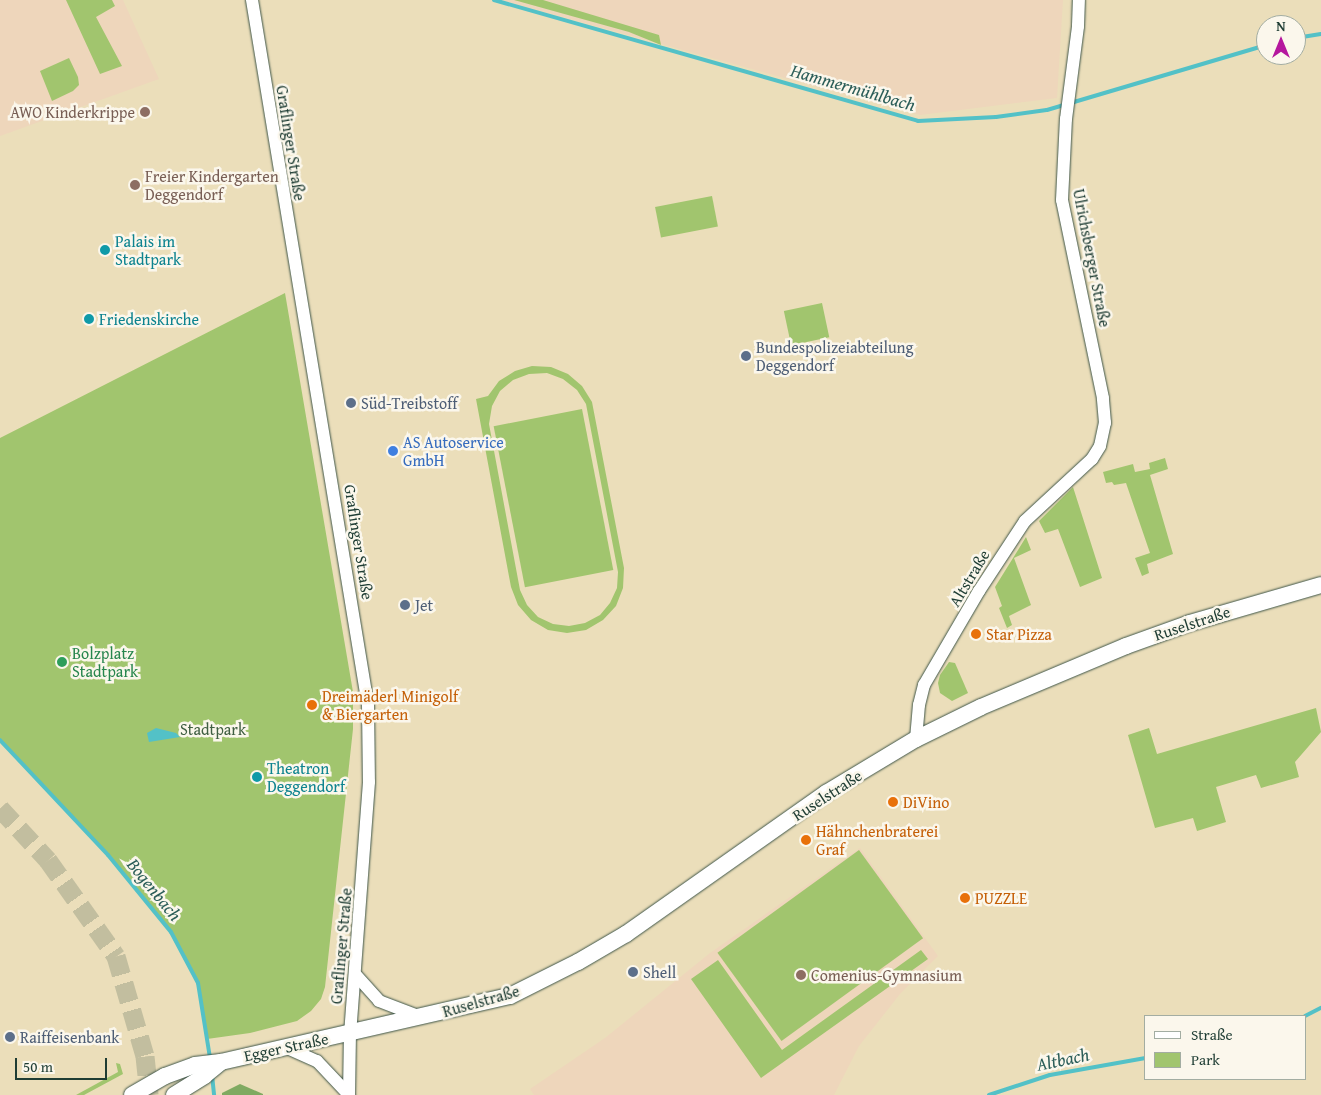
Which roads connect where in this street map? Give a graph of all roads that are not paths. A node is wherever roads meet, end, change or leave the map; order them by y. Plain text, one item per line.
1 (252, 0) edge
2 (1079, 0) edge
3 (1092, 459) joint
4 (1321, 585) edge
5 (916, 739) junction
6 (355, 974) junction
7 (421, 1017) junction
8 (350, 1032) junction
9 (285, 1047) junction
10 (222, 1062) junction
11 (138, 1093) edge
12 (174, 1095) edge
13 (349, 1095) edge

1 - 6 street, Graflinger Straße
2 - 3 street, Ulrichsberger Straße
3 - 5 street, Altstraße
4 - 5 main road, Ruselstraße
5 - 7 main road, Ruselstraße
6 - 7 street
6 - 8 street, Graflinger Straße
7 - 8 main road, Ruselstraße
8 - 9 main road, Egger Straße
8 - 13 street, Graflinger Straße
9 - 10 main road, Egger Straße
9 - 13 street
10 - 11 main road, Egger Straße
10 - 12 main road, Egger Straße

